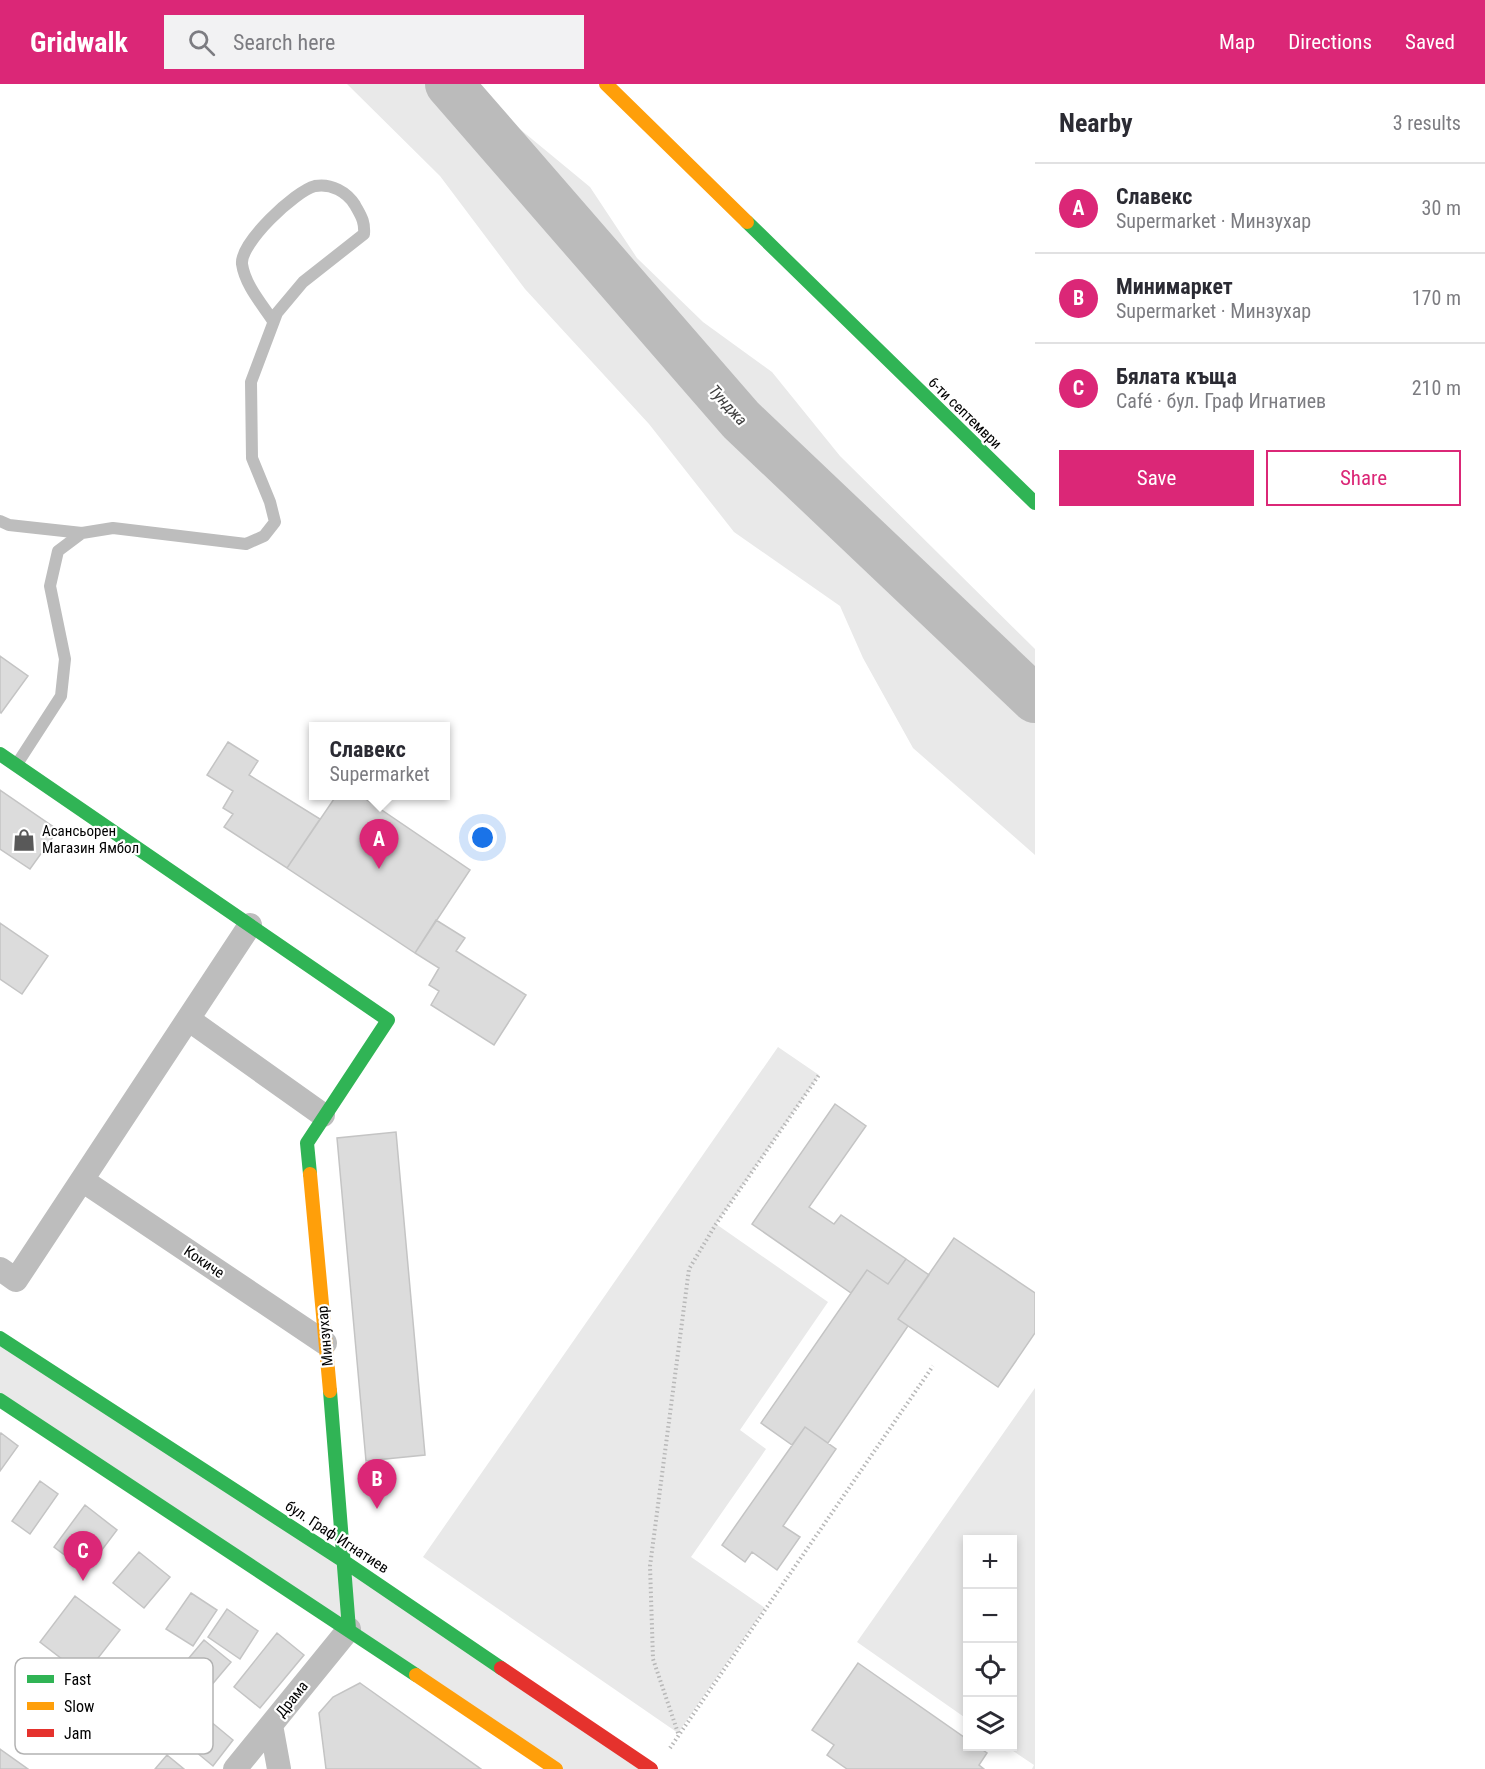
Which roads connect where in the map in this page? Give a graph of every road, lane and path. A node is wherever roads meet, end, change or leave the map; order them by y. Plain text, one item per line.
1 (606, 84) edge
2 (273, 321) junction
3 (1035, 503) edge
4 (0, 521) edge
5 (82, 533) junction
6 (0, 754) edge
7 (16, 765) junction
8 (250, 926) junction
9 (188, 1019) junction
10 (819, 1076) dead end
11 (323, 1115) junction
12 (82, 1180) junction
13 (0, 1269) edge
14 (0, 1338) edge
15 (326, 1343) junction
16 (933, 1366) dead end
17 (0, 1400) edge
18 (345, 1562) junction
19 (349, 1629) junction
20 (272, 1725) junction
21 (678, 1733) junction
22 (668, 1751) dead end
23 (235, 1769) edge
24 (279, 1769) edge
25 (556, 1769) edge
26 (651, 1769) edge

1 - 3 street, 6-ти септември
2 - 2 lane
2 - 5 lane
4 - 5 lane
5 - 7 lane
6 - 7 street
7 - 8 street
8 - 9 street
8 - 11 street, Минзухар
9 - 11 street
9 - 12 street
10 - 21 path
11 - 15 street, Минзухар
12 - 13 street
12 - 15 street, Кокиче
14 - 18 street, бул. Граф Игнатиев
15 - 18 street, Минзухар
16 - 21 path
17 - 19 street
18 - 19 street, Минзухар
18 - 26 street, бул. Граф Игнатиев
19 - 20 street, Драма
19 - 25 street
20 - 23 street, Драма
20 - 24 street
21 - 22 path

